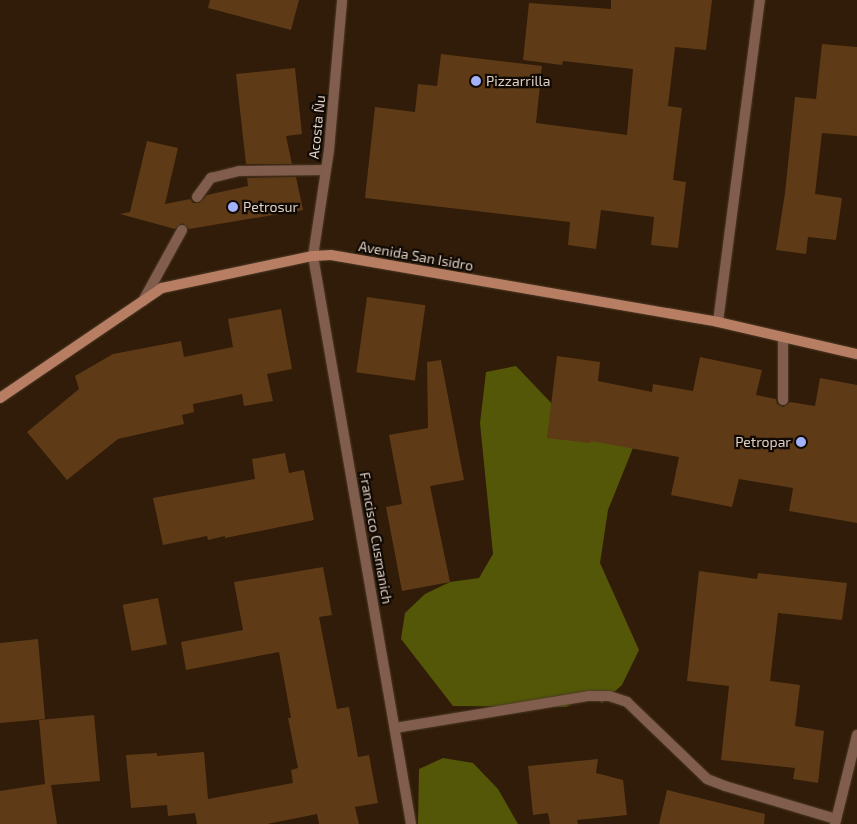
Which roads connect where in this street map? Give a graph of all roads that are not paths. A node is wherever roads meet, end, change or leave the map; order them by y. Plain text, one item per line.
1 (342, 0) edge
2 (760, 0) edge
3 (326, 170) junction
4 (197, 197) dead end
5 (182, 230) dead end
6 (313, 256) junction
7 (143, 301) junction
8 (718, 322) junction
9 (783, 337) junction
10 (857, 354) edge
11 (0, 398) edge
12 (783, 400) dead end
13 (395, 728) junction
14 (857, 735) edge
15 (835, 821) edge
16 (411, 824) edge

1 - 3 street, Acosta Ñu
2 - 8 street
3 - 4 street
3 - 6 street, Acosta Ñu
5 - 7 street
6 - 7 main road, Avenida San Isidro
6 - 8 main road, Avenida San Isidro
6 - 13 street, Francisco Cusmanich
7 - 11 main road, Avenida San Isidro
8 - 9 main road, Avenida San Isidro
9 - 10 main road, Avenida San Isidro
9 - 12 street
13 - 15 street
13 - 16 street, Francisco Cusmanich
14 - 15 street

